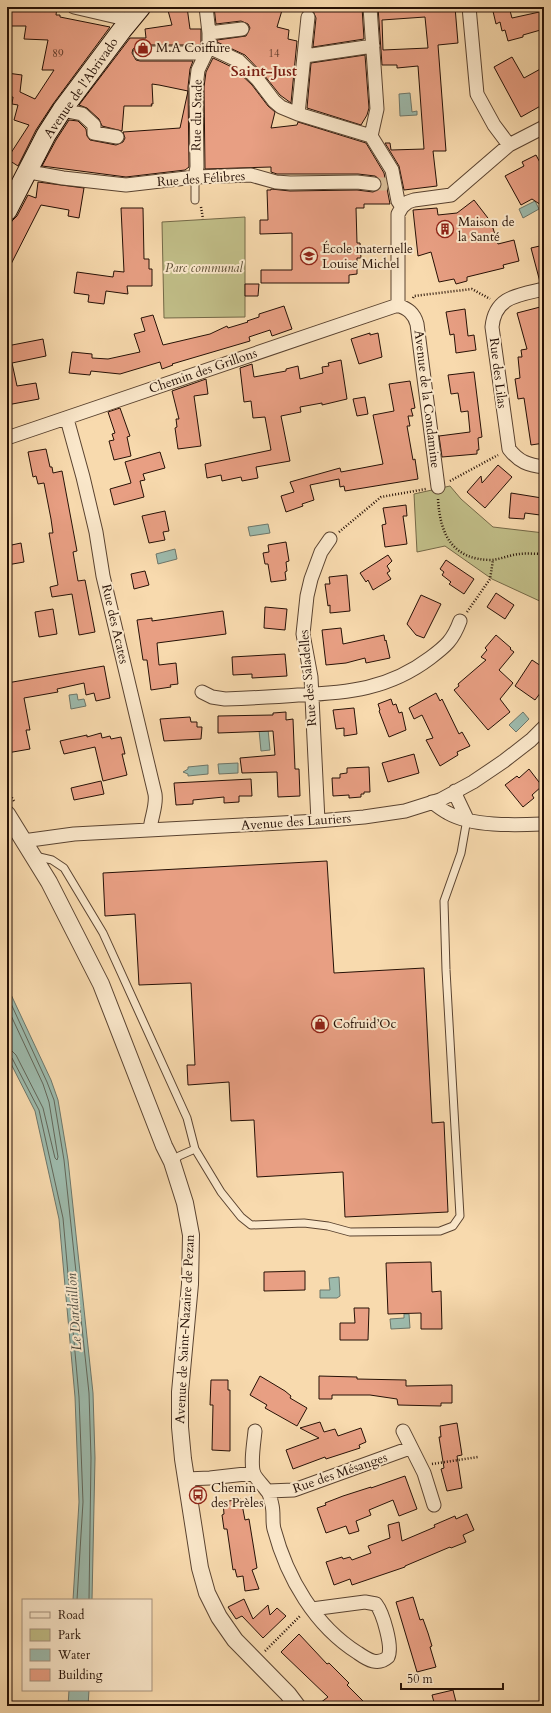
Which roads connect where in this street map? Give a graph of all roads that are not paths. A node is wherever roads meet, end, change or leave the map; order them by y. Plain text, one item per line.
1 (74, 7) edge
2 (206, 7) edge
3 (370, 7) edge
4 (468, 7) edge
5 (308, 17) dead end
6 (131, 19) edge
7 (242, 29) dead end
8 (209, 33) junction
9 (373, 46) junction
10 (207, 50) junction
11 (140, 53) dead end
12 (304, 56) junction
13 (62, 110) junction
14 (298, 114) junction
15 (544, 127) edge
16 (372, 136) junction
17 (117, 137) dead end
18 (510, 145) junction
19 (28, 170) junction
20 (194, 177) junction
21 (374, 184) tunnel mouth
22 (195, 200) dead end
23 (402, 206) junction
24 (7, 211) edge
25 (544, 289) edge
26 (403, 307) junction
27 (67, 419) junction
28 (7, 438) edge
29 (544, 467) edge
30 (438, 487) road end
31 (330, 539) road end
32 (460, 621) road end
33 (202, 692) dead end
34 (312, 695) junction
35 (544, 727) edge
36 (455, 791) junction
37 (432, 802) junction
38 (7, 814) edge
39 (466, 819) junction
40 (318, 821) junction
41 (544, 824) edge
42 (150, 830) junction
43 (23, 841) junction
44 (32, 855) junction
45 (195, 1149) junction
46 (172, 1162) junction
47 (255, 1431) dead end
48 (403, 1432) dead end
49 (410, 1448) junction
50 (254, 1473) junction
51 (186, 1479) junction
52 (268, 1491) junction
53 (434, 1506) dead end
54 (311, 1608) junction
55 (297, 1706) edge

1 - 6 street
2 - 8 street, Rue du Stade
3 - 9 street
4 - 18 street
5 - 12 street
6 - 13 main road, Avenue de l'Abrivado
7 - 8 street
8 - 10 street, Rue du Stade
9 - 12 street
9 - 16 street
10 - 11 street
10 - 14 street
10 - 20 street, Rue du Stade
12 - 14 street
13 - 17 street
13 - 19 main road, Avenue de l'Abrivado
14 - 16 street
15 - 18 street
16 - 23 street
18 - 23 street
19 - 20 street, Rue des Félibres
19 - 24 main road, Avenue de l'Abrivado
20 - 21 street, Rue des Félibres
20 - 22 lane
23 - 26 street
25 - 29 street, Rue des Lilas
26 - 27 street, Chemin des Grillons
26 - 30 street, Avenue de la Condamine
27 - 28 street, Chemin des Grillons
27 - 42 street, Rue des Acates
31 - 34 street, Rue des Saladelles
32 - 34 street
33 - 34 street
34 - 40 street, Rue des Saladelles
35 - 36 street, Avenue des Lauriers
36 - 37 street, Avenue des Lauriers
36 - 39 street
37 - 39 street
37 - 40 street, Avenue des Lauriers
38 - 43 street, Avenue de Saint-Nazaire de Pezan
39 - 41 street
39 - 45 lane
40 - 42 street, Avenue des Lauriers
42 - 43 street, Avenue des Lauriers
43 - 44 street, Avenue de Saint-Nazaire de Pezan
44 - 45 lane
44 - 46 street, Avenue de Saint-Nazaire de Pezan
45 - 46 lane
46 - 51 street, Avenue de Saint-Nazaire de Pezan
47 - 50 street
48 - 49 street
49 - 52 street, Rue des Mésanges
49 - 53 street
50 - 51 street
50 - 52 street
51 - 55 street, Avenue de Saint-Nazaire de Pezan
52 - 54 street
54 - 54 street

